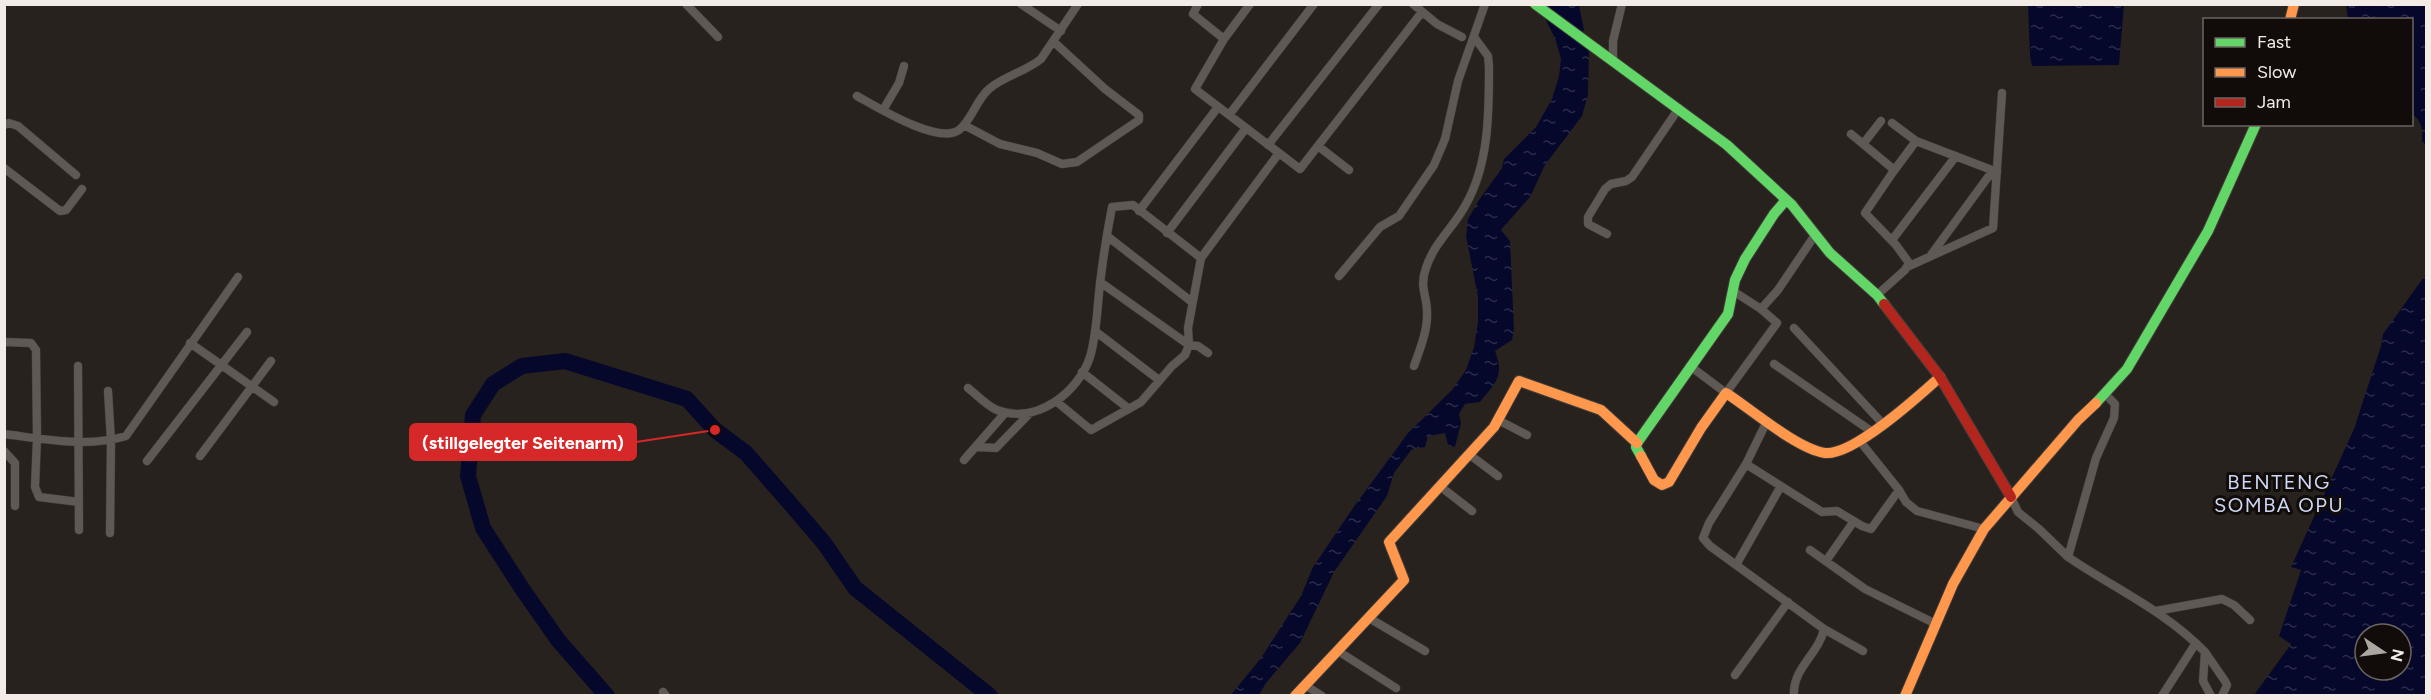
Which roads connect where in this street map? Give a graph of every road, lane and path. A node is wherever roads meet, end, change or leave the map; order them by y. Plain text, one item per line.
1 (686, 4) edge
2 (1021, 4) edge
3 (1078, 4) edge
4 (1198, 4) edge
5 (1250, 4) edge
6 (1314, 4) edge
7 (1379, 4) edge
8 (1413, 4) edge
9 (1485, 4) edge
10 (1622, 4) edge
11 (1536, 5) edge
12 (1422, 12) junction
13 (1061, 31) junction
14 (718, 37) dead end
15 (1462, 37) dead end
16 (1474, 37) junction
17 (1224, 39) junction
18 (1054, 42) junction
19 (1613, 61) junction
20 (904, 66) dead end
21 (2002, 93) dead end
22 (857, 96) dead end
23 (1218, 107) junction
24 (1679, 108) junction
25 (883, 110) junction
26 (1229, 115) junction
27 (1881, 121) dead end
28 (1892, 123) dead end
29 (964, 124) junction
30 (4, 125) edge
31 (2255, 126) edge
32 (1246, 128) junction
33 (1851, 134) dead end
34 (1916, 141) junction
35 (1863, 144) junction
36 (1268, 145) junction
37 (1318, 146) junction
38 (1279, 153) junction
39 (1956, 156) junction
40 (4, 168) edge
41 (1349, 170) dead end
42 (1893, 172) junction
43 (1997, 172) junction
44 (76, 175) dead end
45 (82, 189) dead end
46 (1786, 200) junction
47 (1139, 210) junction
48 (1167, 232) junction
49 (1607, 234) dead end
50 (1815, 235) junction
51 (1107, 236) junction
52 (1892, 240) junction
53 (1930, 257) junction
54 (1201, 258) junction
55 (1907, 267) junction
56 (1339, 276) dead end
57 (237, 277) dead end
58 (1100, 282) junction
59 (1733, 291) junction
60 (1877, 295) junction
61 (1192, 302) junction
62 (1761, 309) junction
63 (1794, 328) dead end
64 (1095, 331) junction
65 (247, 332) dead end
66 (4, 342) edge
67 (190, 343) junction
68 (1189, 345) junction
69 (1208, 353) dead end
70 (271, 361) dead end
71 (1774, 364) dead end
72 (222, 365) junction
73 (78, 366) dead end
74 (1414, 366) dead end
75 (1690, 366) junction
76 (1082, 372) junction
77 (1940, 377) junction
78 (1160, 380) junction
79 (253, 386) junction
80 (968, 388) dead end
81 (108, 391) dead end
82 (1726, 393) junction
83 (2105, 394) junction
84 (274, 402) dead end
85 (1057, 402) junction
86 (1129, 409) junction
87 (1005, 413) junction
88 (1030, 413) junction
89 (1498, 420) junction
90 (1767, 421) junction
91 (1882, 424) junction
92 (1871, 431) junction
93 (4, 434) edge
94 (1527, 435) dead end
95 (38, 438) junction
96 (1859, 440) junction
97 (111, 441) junction
98 (79, 442) junction
99 (1637, 443) junction
100 (976, 447) junction
101 (4, 451) edge
102 (1470, 455) junction
103 (200, 456) dead end
104 (964, 460) dead end
105 (147, 461) dead end
106 (1746, 464) junction
107 (1498, 476) dead end
108 (1781, 486) junction
109 (1441, 487) junction
110 (1899, 490) junction
111 (2011, 497) junction
112 (79, 502) junction
113 (15, 506) dead end
114 (1472, 511) dead end
115 (1854, 521) junction
116 (1984, 529) junction
117 (79, 530) dead end
118 (110, 533) dead end
119 (1810, 550) dead end
120 (2068, 557) junction
121 (1826, 561) junction
122 (1736, 565) junction
123 (1788, 602) junction
124 (2156, 611) junction
125 (1369, 618) junction
126 (2250, 620) dead end
127 (1936, 624) junction
128 (1824, 629) junction
129 (2196, 643) junction
130 (1338, 651) junction
131 (1425, 651) dead end
132 (1863, 651) dead end
133 (2205, 652) junction
134 (1735, 675) dead end
135 (1305, 685) junction
136 (1396, 688) dead end
137 (1295, 696) edge
138 (1322, 696) edge
139 (1794, 696) edge
140 (1905, 696) edge
141 (2162, 696) edge
142 (2211, 696) edge
143 (2222, 696) edge

1 - 14 street
2 - 13 street
3 - 13 street
4 - 17 street
5 - 17 street
6 - 26 street
7 - 36 street
8 - 12 street
9 - 16 street
10 - 19 street
11 - 19 street
12 - 15 street
12 - 37 street
13 - 18 street
16 - 56 street
16 - 74 street
17 - 23 street
18 - 29 street
18 - 29 street
19 - 24 street
20 - 25 street
21 - 43 street
22 - 25 street
23 - 26 street
23 - 47 street
24 - 46 street
24 - 49 street
25 - 29 street
26 - 32 street
27 - 35 street
28 - 34 street
30 - 44 street
31 - 83 street
32 - 36 street
32 - 48 street
33 - 35 street
34 - 39 street
34 - 42 street
35 - 42 street
36 - 38 street
37 - 38 street
37 - 41 street
38 - 54 street
39 - 43 street
39 - 52 street
40 - 45 street
42 - 52 street
43 - 53 street
43 - 53 street
46 - 50 street
46 - 59 street
47 - 48 street
47 - 51 street
48 - 54 street
50 - 60 street
50 - 62 street
51 - 58 street
51 - 61 street
52 - 55 street
53 - 55 street
54 - 61 street
55 - 60 street
57 - 67 street
58 - 64 street
58 - 68 street
59 - 62 street
59 - 75 street
60 - 77 street
61 - 68 street
62 - 82 street
63 - 91 street
64 - 76 street
64 - 78 street
65 - 72 street
66 - 95 street
67 - 72 street
67 - 97 street
68 - 69 street
68 - 78 street
70 - 79 street
71 - 92 street
72 - 79 street
72 - 105 street
73 - 98 street
75 - 82 street
75 - 99 street
76 - 85 street
76 - 86 street
77 - 91 street
77 - 111 street
78 - 86 street
79 - 84 street
79 - 103 street
80 - 87 street
81 - 97 street
82 - 90 street
82 - 99 street
83 - 111 street
83 - 120 street
85 - 86 street
85 - 88 street
87 - 88 street
87 - 100 street
88 - 100 street
89 - 94 street
89 - 99 street
89 - 102 street
90 - 96 street
90 - 106 street
91 - 92 street
92 - 96 street
93 - 95 street
95 - 98 street
95 - 112 street
96 - 110 street
97 - 98 street
97 - 118 street
98 - 112 street
100 - 104 street
101 - 113 street
102 - 107 street
102 - 109 street
106 - 108 street
106 - 122 street
108 - 115 street
108 - 122 street
109 - 114 street
109 - 125 street
110 - 115 street
110 - 116 street
111 - 116 street
111 - 120 street
112 - 117 street
115 - 121 street
116 - 127 street
119 - 121 street
120 - 124 street
121 - 127 street
122 - 123 street
123 - 128 street
123 - 134 street
124 - 126 street
124 - 129 street
125 - 130 street
125 - 131 street
127 - 140 street
128 - 132 street
128 - 139 street
129 - 133 street
129 - 141 street
130 - 135 street
130 - 136 street
133 - 142 street
133 - 143 street
135 - 137 street
135 - 138 street

